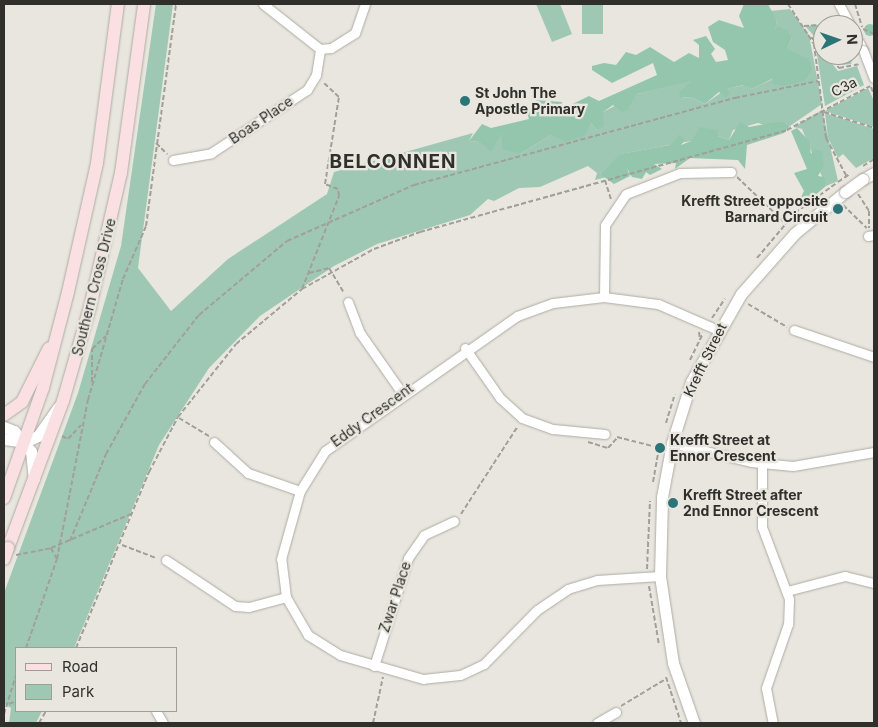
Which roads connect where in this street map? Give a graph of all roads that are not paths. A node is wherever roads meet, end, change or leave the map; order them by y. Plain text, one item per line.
1 (118, 4) edge
2 (144, 4) edge
3 (263, 4) edge
4 (365, 4) edge
5 (320, 49) junction
6 (863, 50) edge
7 (874, 78) edge
8 (173, 160) road end
9 (731, 172) road end
10 (874, 173) edge
11 (604, 297) junction
12 (348, 302) road end
13 (718, 330) junction
14 (794, 330) road end
15 (57, 335) junction
16 (465, 348) junction
17 (874, 357) edge
18 (402, 393) junction
19 (63, 402) junction
20 (4, 415) edge
21 (4, 427) edge
22 (605, 434) road end
23 (4, 439) edge
24 (25, 442) junction
25 (214, 442) road end
26 (672, 443) junction
27 (874, 452) edge
28 (762, 464) junction
29 (35, 480) junction
30 (300, 491) junction
31 (4, 498) edge
32 (454, 521) road end
33 (6, 554) edge
34 (166, 560) road end
35 (660, 576) junction
36 (874, 583) edge
37 (787, 590) junction
38 (286, 597) junction
39 (374, 666) junction
40 (157, 712) edge
41 (616, 712) road end
42 (163, 723) edge
43 (598, 723) edge
44 (694, 723) edge
45 (773, 723) edge

1 - 15 main road, Southern Cross Drive
2 - 19 main road, Southern Cross Drive
3 - 5 street
4 - 5 street
5 - 8 street, Boas Place
6 - 7 street, bridge
9 - 11 street
10 - 13 street, Krefft Street
11 - 13 street, Eddy Crescent
11 - 16 street, Eddy Crescent
12 - 18 street
13 - 26 street, Krefft Street
14 - 17 street
15 - 20 main road
15 - 24 main road, Southern Cross Drive
16 - 18 street, Eddy Crescent
16 - 22 street
18 - 30 street, Eddy Crescent
19 - 24 street
19 - 29 main road, Southern Cross Drive
21 - 24 street
23 - 24 street
24 - 29 street
24 - 31 main road, Southern Cross Drive
25 - 30 street
26 - 28 street
26 - 35 street, Krefft Street
27 - 28 street
28 - 37 street
29 - 33 main road, Southern Cross Drive
30 - 38 street, Eddy Crescent
32 - 39 street, Zwar Place
34 - 38 street
35 - 39 street, Eddy Crescent
35 - 44 street, Krefft Street
36 - 37 street
37 - 45 street
38 - 39 street, Eddy Crescent
40 - 42 street
41 - 43 street

